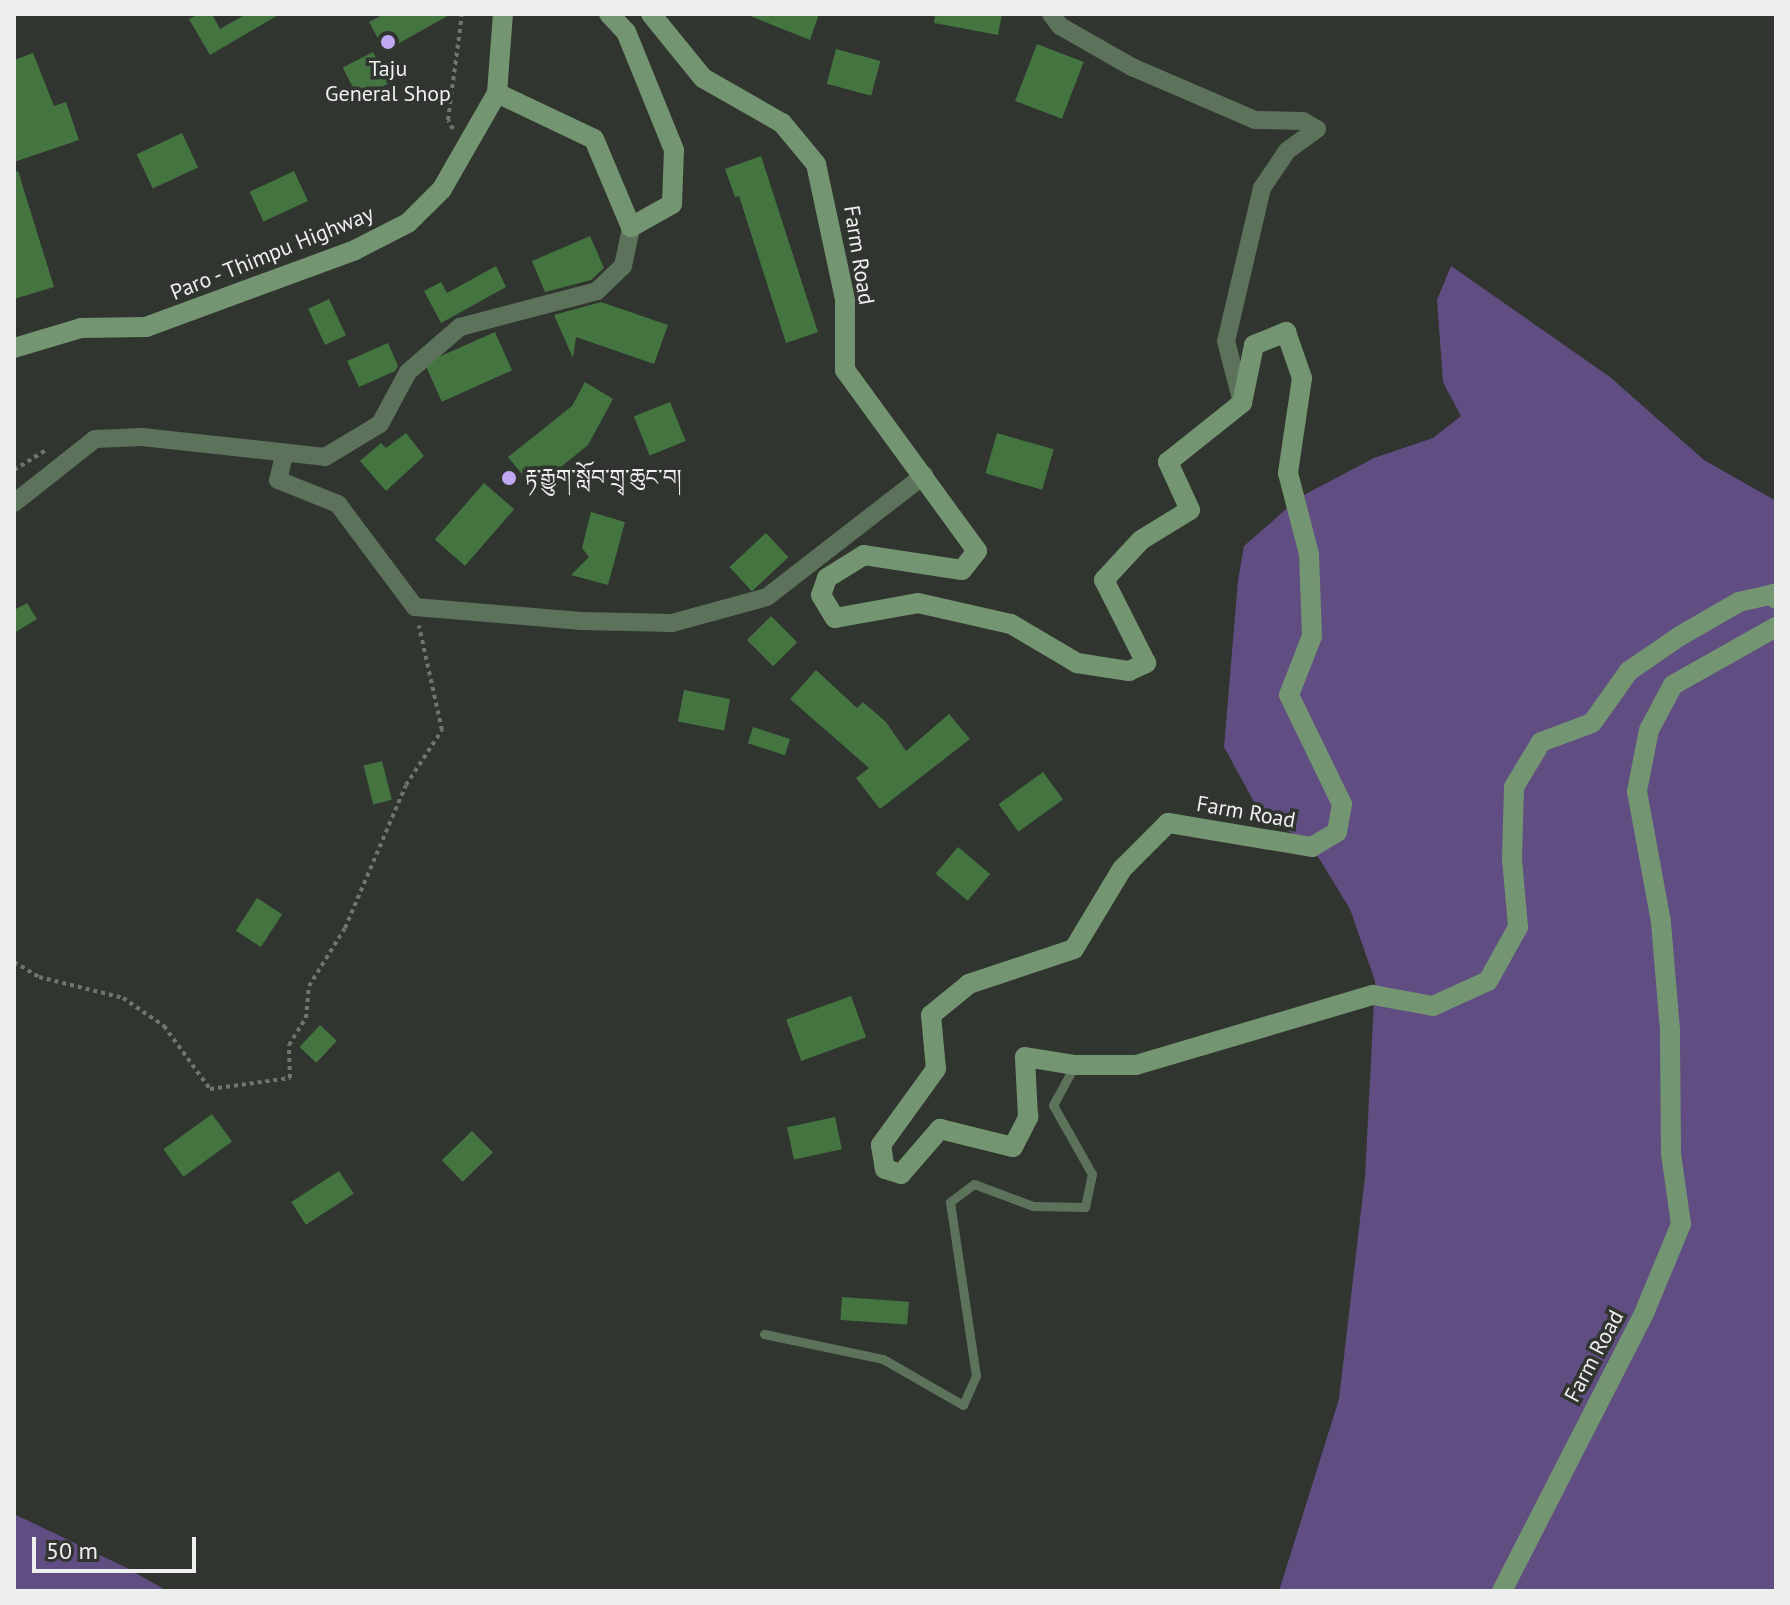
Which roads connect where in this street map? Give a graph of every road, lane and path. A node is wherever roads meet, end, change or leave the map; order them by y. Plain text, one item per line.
1 (462, 14) edge
2 (503, 14) edge
3 (609, 14) edge
4 (651, 14) edge
5 (1051, 14) edge
6 (497, 93) junction
7 (467, 151) junction
8 (631, 227) junction
9 (14, 348) edge
10 (1242, 403) junction
11 (284, 455) junction
12 (924, 475) junction
13 (14, 503) edge
14 (1776, 599) edge
15 (415, 607) junction
16 (1776, 627) edge
17 (14, 962) edge
18 (1075, 1065) junction
19 (764, 1334) dead end
20 (1502, 1591) edge

1 - 7 path
2 - 6 street, Paro - Thimpu Highway
3 - 8 street
4 - 12 street, Farm Road
5 - 10 street
6 - 7 street, Paro - Thimpu Highway
6 - 8 street
7 - 9 street, Paro - Thimpu Highway
8 - 11 street
10 - 12 street, Farm Road
10 - 18 street, Farm Road
11 - 13 street
11 - 15 street
12 - 15 street
14 - 18 street, Farm Road
15 - 17 path
16 - 20 street, Farm Road
18 - 19 lane

